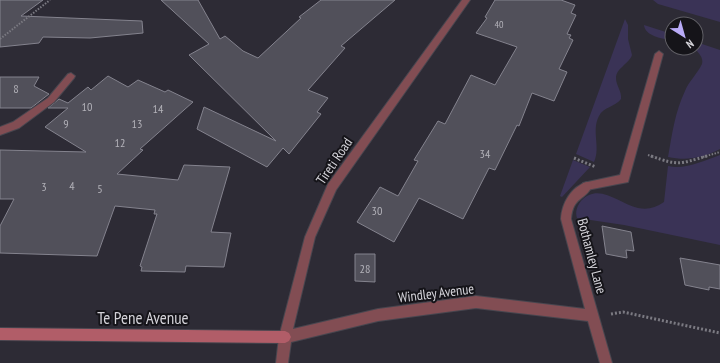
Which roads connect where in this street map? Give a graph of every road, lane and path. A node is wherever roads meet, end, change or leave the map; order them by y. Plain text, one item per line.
1 (50, 0) edge
2 (466, 0) edge
3 (0, 39) edge
4 (659, 54) dead end
5 (71, 76) dead end
6 (0, 132) edge
7 (633, 150) junction
8 (720, 152) edge
9 (574, 158) dead end
10 (592, 165) dead end
11 (623, 312) dead end
12 (593, 316) junction
13 (720, 333) edge
14 (0, 334) edge
15 (285, 337) junction
16 (282, 363) edge
17 (606, 363) edge

1 - 3 path
2 - 15 street, Tireti Road
4 - 7 street, Bothamley Lane
5 - 6 street
7 - 8 path
7 - 12 street, Bothamley Lane
9 - 10 path
11 - 13 path
12 - 15 street, Windley Avenue
12 - 17 street, Bothamley Lane
14 - 15 street, Te Pene Avenue
15 - 16 street, Tireti Road

